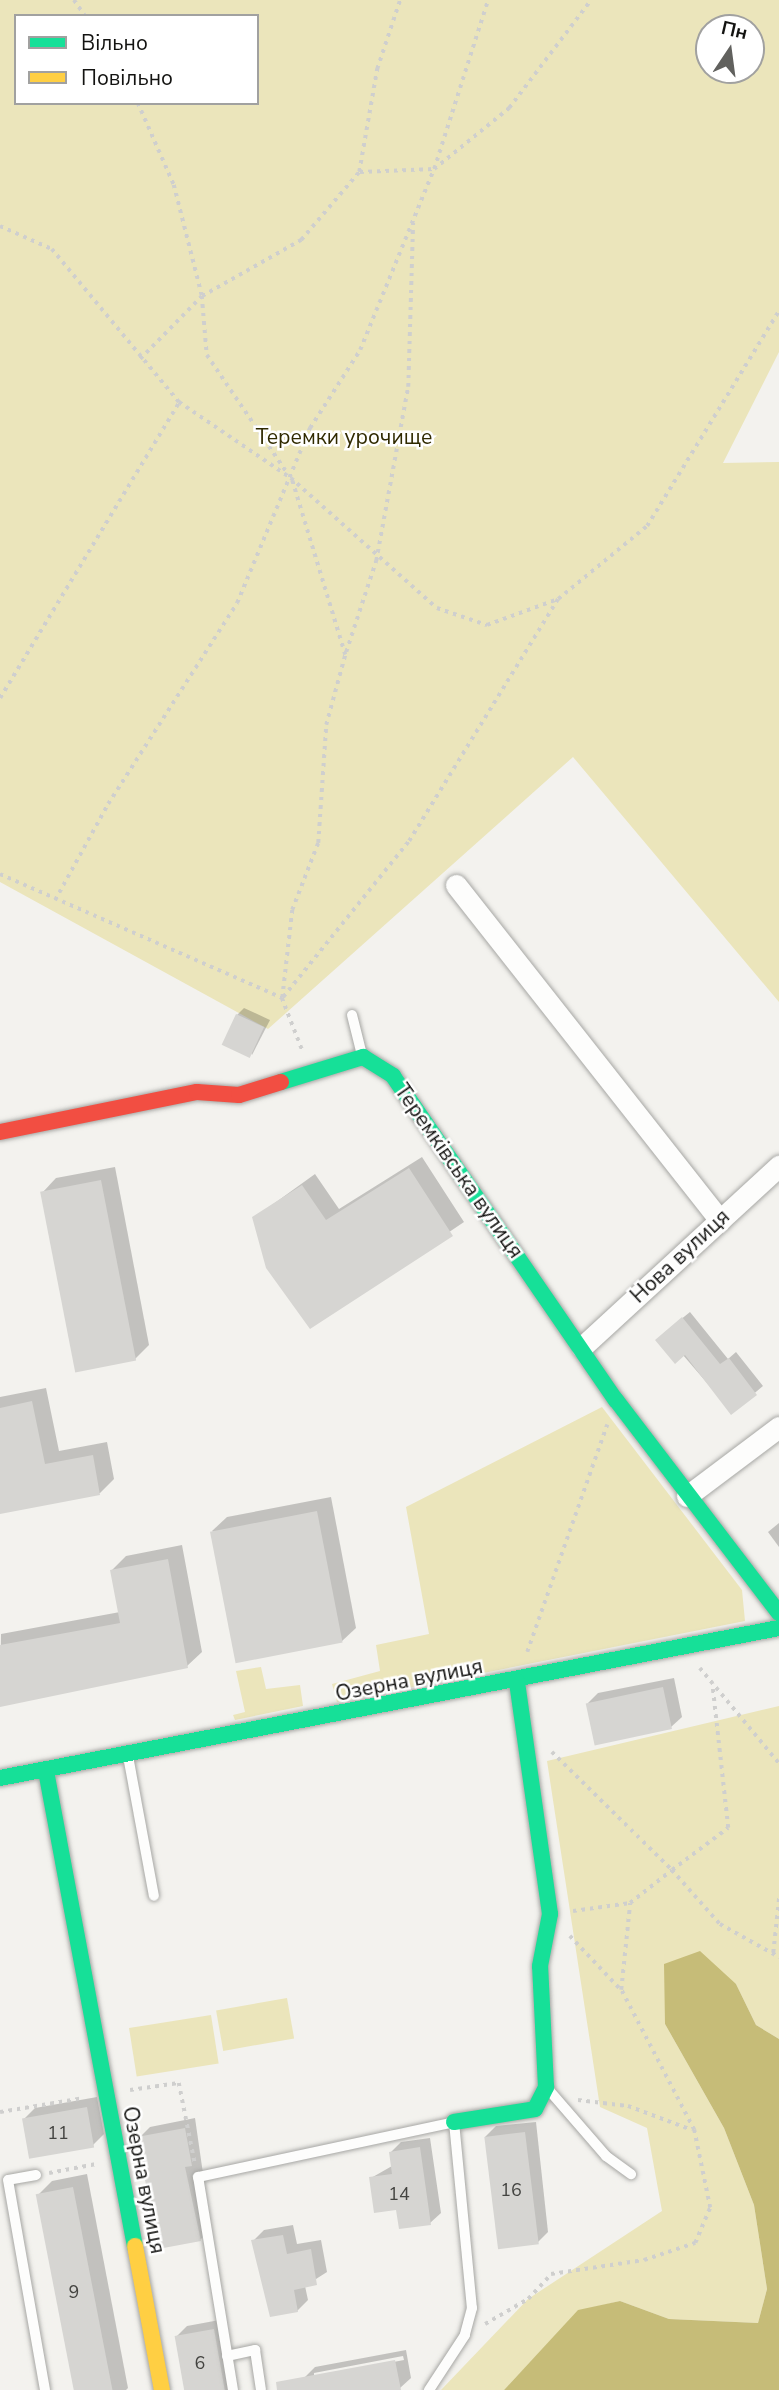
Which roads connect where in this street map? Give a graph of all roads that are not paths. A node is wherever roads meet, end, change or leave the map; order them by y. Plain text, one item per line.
1 (456, 885) dead end
2 (352, 1015) dead end
3 (363, 1058) junction
4 (0, 1132) edge
5 (779, 1166) edge
6 (720, 1220) junction
7 (582, 1347) junction
8 (779, 1427) edge
9 (687, 1496) junction
10 (779, 1613) edge
11 (779, 1628) edge
12 (517, 1681) junction
13 (128, 1756) junction
14 (46, 1771) junction
15 (0, 1778) edge
16 (154, 1896) dead end
17 (551, 2092) junction
18 (454, 2122) junction
19 (631, 2174) dead end
20 (36, 2175) road end
21 (226, 2356) junction
22 (45, 2390) edge
23 (162, 2390) edge
24 (233, 2390) edge
25 (261, 2390) edge
26 (429, 2390) edge

1 - 6 street
2 - 3 lane
3 - 4 street
3 - 7 street, Теремківська вулиця
5 - 6 street, Нова вулиця
6 - 7 street, Нова вулиця
7 - 9 street, Теремківська вулиця
8 - 9 street
9 - 10 street, Теремківська вулиця
11 - 12 street, Озерна вулиця
12 - 13 street, Озерна вулиця
12 - 17 street
13 - 14 street, Озерна вулиця
13 - 16 lane
14 - 15 street, Озерна вулиця
14 - 23 street, Озерна вулиця
17 - 18 street
17 - 19 lane
18 - 21 lane
18 - 26 lane
20 - 22 lane
21 - 24 lane
21 - 25 lane

